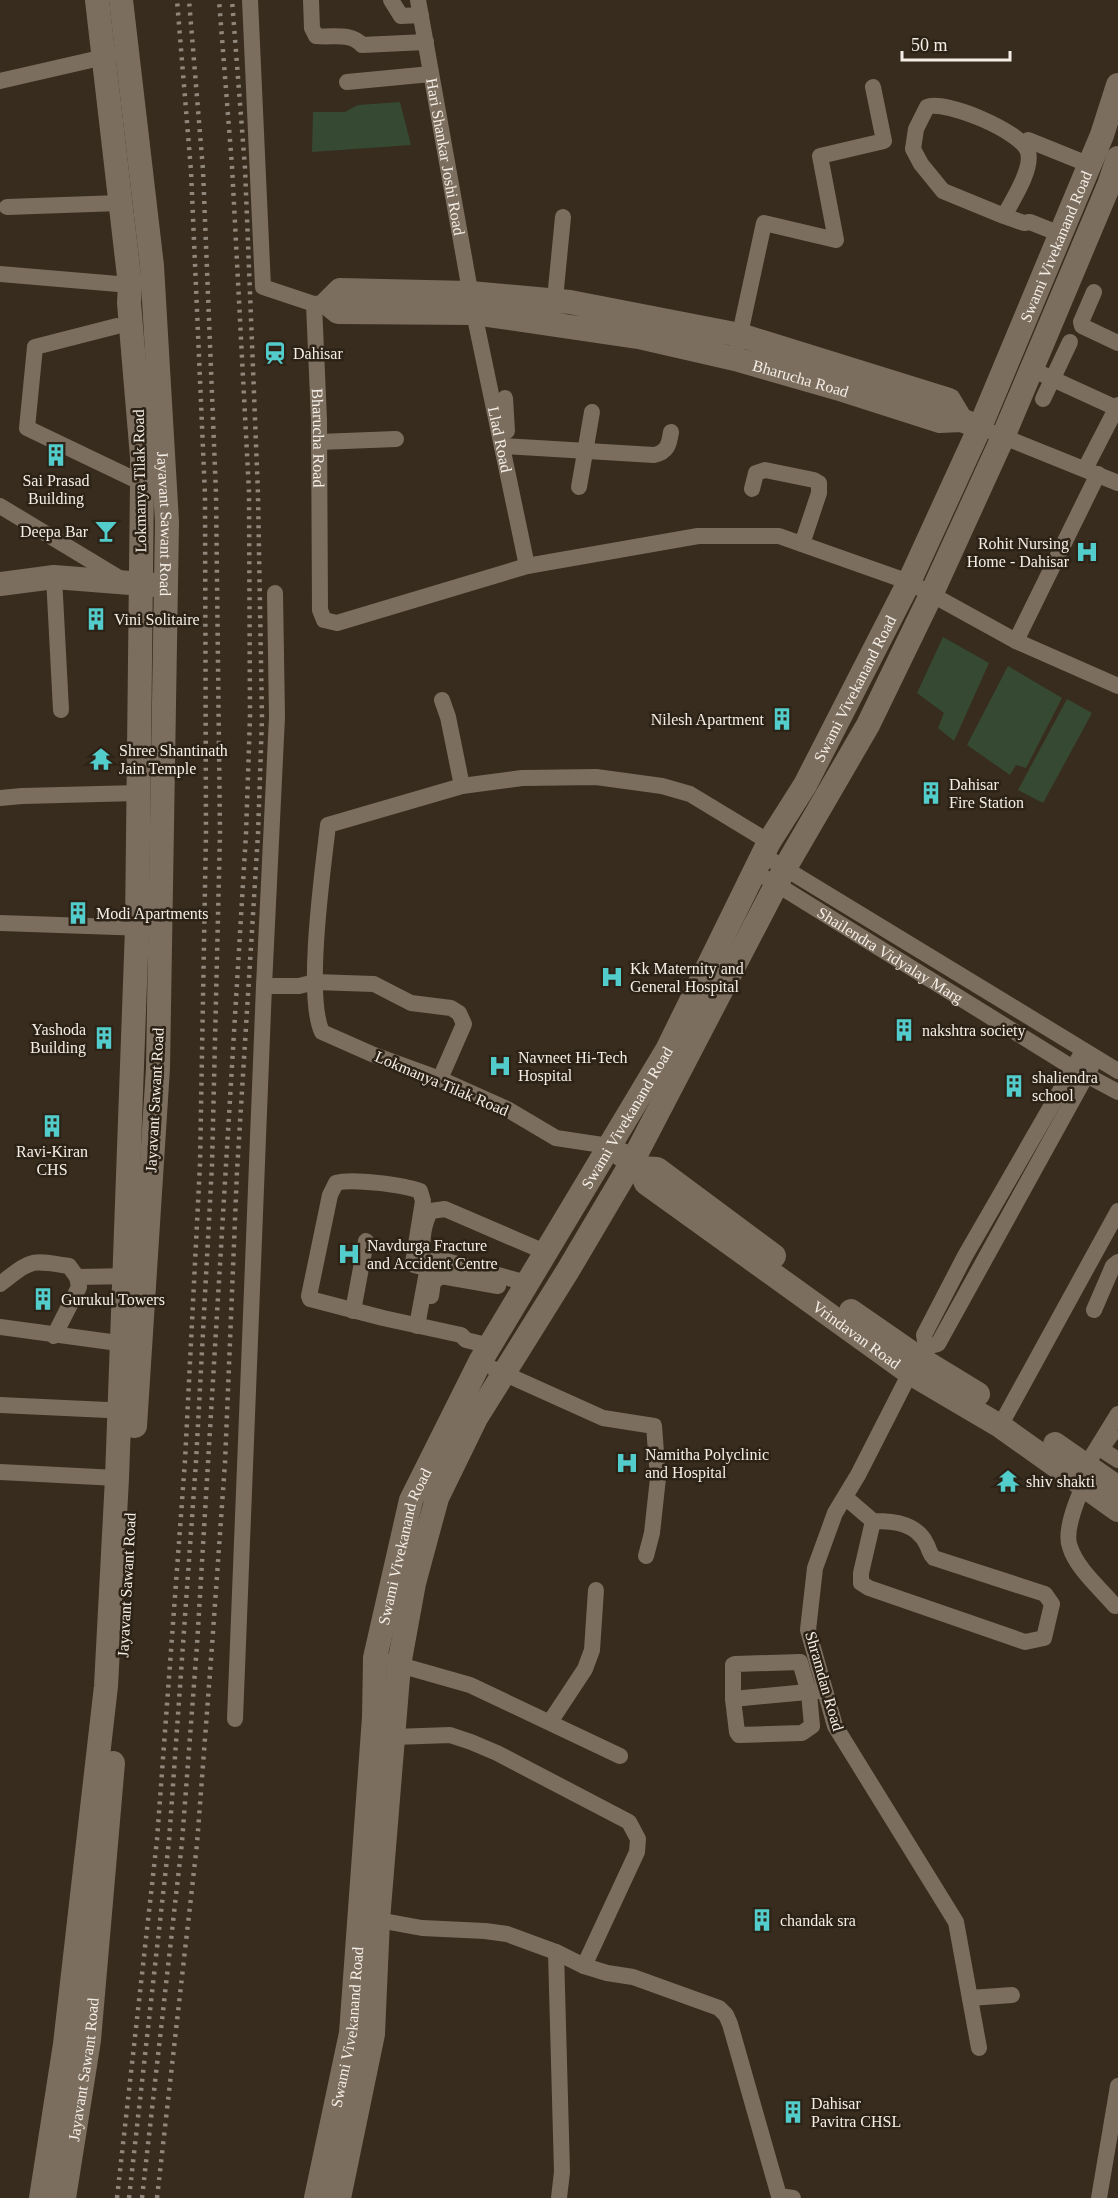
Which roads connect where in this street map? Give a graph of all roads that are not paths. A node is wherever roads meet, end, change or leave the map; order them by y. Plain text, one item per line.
1 (97, 0) edge
2 (121, 0) edge
3 (250, 0) edge
4 (312, 0) edge
5 (391, 0) edge
6 (419, 8) edge
7 (401, 16) junction
8 (426, 42) junction
9 (393, 43) junction
10 (127, 54) junction
11 (103, 57) junction
12 (431, 74) junction
13 (0, 81) edge
14 (347, 82) dead end
15 (1118, 85) edge
16 (873, 87) dead end
17 (1028, 140) dead end
18 (1118, 158) edge
19 (1090, 165) junction
20 (120, 203) junction
21 (6, 207) dead end
22 (1004, 216) junction
23 (563, 217) dead end
24 (1058, 238) junction
25 (0, 274) edge
26 (130, 285) junction
27 (1094, 292) dead end
28 (472, 303) junction
29 (320, 304) junction
30 (553, 313) junction
31 (117, 326) dead end
32 (740, 335) junction
33 (1070, 342) dead end
34 (1110, 343) edge
35 (1118, 350) edge
36 (735, 359) junction
37 (1042, 374) junction
38 (505, 398) dead end
39 (1042, 399) dead end
40 (1117, 407) edge
41 (592, 412) dead end
42 (970, 423) junction
43 (671, 432) dead end
44 (1003, 436) junction
45 (396, 439) dead end
46 (319, 442) junction
47 (505, 446) junction
48 (585, 451) junction
49 (1092, 472) junction
50 (142, 483) junction
51 (1118, 483) edge
52 (579, 487) dead end
53 (752, 489) dead end
54 (0, 506) edge
55 (802, 544) junction
56 (526, 566) junction
57 (54, 577) junction
58 (909, 582) junction
59 (0, 584) edge
60 (134, 584) junction
61 (165, 585) junction
62 (275, 593) dead end
63 (931, 595) junction
64 (1016, 641) junction
65 (1118, 686) edge
66 (442, 700) dead end
67 (62, 710) dead end
68 (462, 786) junction
69 (138, 794) junction
70 (0, 798) edge
71 (762, 856) junction
72 (781, 876) junction
73 (0, 924) edge
74 (148, 931) junction
75 (315, 982) junction
76 (264, 986) junction
77 (1090, 1054) junction
78 (676, 1056) junction
79 (1080, 1071) junction
80 (1118, 1071) edge
81 (440, 1079) junction
82 (1118, 1092) edge
83 (609, 1146) junction
84 (636, 1165) junction
85 (1118, 1211) edge
86 (366, 1241) dead end
87 (545, 1252) junction
88 (965, 1256) junction
89 (1118, 1262) edge
90 (980, 1267) junction
91 (134, 1276) junction
92 (77, 1277) junction
93 (0, 1284) edge
94 (525, 1286) junction
95 (1094, 1310) dead end
96 (353, 1311) junction
97 (0, 1326) edge
98 (422, 1327) junction
99 (54, 1336) junction
100 (131, 1345) junction
101 (489, 1348) junction
102 (918, 1359) junction
103 (505, 1374) junction
104 (0, 1405) edge
105 (128, 1412) junction
106 (1118, 1414) edge
107 (1004, 1419) junction
108 (1118, 1425) edge
109 (1118, 1460) edge
110 (0, 1472) edge
111 (1085, 1475) junction
112 (117, 1478) junction
113 (1118, 1488) edge
114 (845, 1497) junction
115 (1118, 1510) edge
116 (873, 1521) junction
117 (646, 1557) dead end
118 (596, 1590) dead end
119 (1115, 1606) dead end
120 (375, 1658) junction
121 (399, 1665) junction
122 (817, 1691) junction
123 (733, 1699) junction
124 (235, 1719) dead end
125 (550, 1722) junction
126 (394, 1737) junction
127 (620, 1756) dead end
128 (376, 1828) junction
129 (368, 1921) junction
130 (556, 1952) junction
131 (584, 1966) junction
132 (1012, 1995) dead end
133 (970, 1998) junction
134 (979, 2048) dead end
135 (1118, 2086) edge
136 (784, 2197) edge
137 (41, 2198) edge
138 (64, 2198) edge
139 (316, 2198) edge
140 (339, 2198) edge
141 (559, 2198) edge
142 (1099, 2198) edge

1 - 11 street, Lokmanya Tilak Road
2 - 10 street, Jayavant Sawant Road
3 - 29 street
4 - 9 street
5 - 7 street
6 - 7 street
6 - 8 street, Hari Shankar Joshi Road
7 - 9 street
8 - 9 street
8 - 12 street, Hari Shankar Joshi Road
10 - 11 street
10 - 61 street, Jayavant Sawant Road
11 - 13 street
11 - 20 street, Lokmanya Tilak Road
12 - 14 street
12 - 28 street, Hari Shankar Joshi Road
15 - 19 street, Swami Vivekanand Road
16 - 32 street
17 - 19 street
18 - 37 street, Swami Vivekanand Road
19 - 24 street, Swami Vivekanand Road
20 - 21 street
20 - 26 street, Lokmanya Tilak Road
22 - 22 street
22 - 24 street
23 - 30 street
24 - 42 street, Swami Vivekanand Road
25 - 26 street
26 - 50 street, Lokmanya Tilak Road
27 - 34 street
28 - 29 street, Bharucha Road
28 - 30 street, Bharucha Road
28 - 47 street, Llad Road
29 - 46 street, Bharucha Road
30 - 32 street
30 - 36 street, Bharucha Road
31 - 50 street
32 - 36 street
32 - 42 street
33 - 37 street
34 - 35 street
36 - 42 street, Bharucha Road
37 - 39 street
37 - 40 street
37 - 44 street, Swami Vivekanand Road
38 - 47 street
40 - 49 street
41 - 48 street
42 - 44 street, Bharucha Road
42 - 58 street, Swami Vivekanand Road
43 - 48 street
44 - 49 street, Bharucha Road
44 - 63 street, Swami Vivekanand Road
45 - 46 street
46 - 56 street, Bharucha Road
47 - 48 street
47 - 56 street, Llad Road
48 - 52 street
49 - 51 street, Bharucha Road
49 - 64 street
50 - 60 street, Lokmanya Tilak Road
53 - 55 street
54 - 60 street
55 - 56 street, Bharucha Road
55 - 58 street, Bharucha Road
57 - 59 street
57 - 60 street
57 - 67 street
58 - 63 street, Bharucha Road
58 - 71 street, Swami Vivekanand Road
60 - 61 street
60 - 69 street, Lokmanya Tilak Road
61 - 74 street, Jayavant Sawant Road
62 - 76 street
63 - 64 street, Bharucha Road
63 - 72 street, Swami Vivekanand Road
64 - 65 street, Bharucha Road
66 - 68 street
68 - 71 street, Shailendra Vidyalay Marg
68 - 75 street, Shailendra Vidyalay Marg
69 - 70 street
69 - 74 street, Lokmanya Tilak Road
71 - 72 street, Shailendra Vidyalay Marg
71 - 78 street, Swami Vivekanand Road
72 - 77 street, Shailendra Vidyalay Marg
72 - 78 street, Swami Vivekanand Road
72 - 79 street, Shailendra Vidyalay Marg
73 - 74 street
74 - 91 street, Jayavant Sawant Road
75 - 76 street
75 - 81 street, Lokmanya Tilak Road
75 - 81 street
76 - 124 street
77 - 79 street
77 - 80 street, Shailendra Vidyalay Marg
78 - 83 street, Swami Vivekanand Road
78 - 84 street, Swami Vivekanand Road
79 - 82 street, Shailendra Vidyalay Marg
79 - 88 street
79 - 90 street
81 - 83 street, Lokmanya Tilak Road
83 - 84 street, Vrindavan Road
83 - 87 street, Swami Vivekanand Road
84 - 102 street, Vrindavan Road
84 - 103 street, Swami Vivekanand Road
85 - 107 street
86 - 96 street
87 - 94 street, Swami Vivekanand Road
87 - 94 street
88 - 90 street
88 - 102 street
89 - 95 street
90 - 102 street
91 - 92 street
91 - 100 street, Jayavant Sawant Road
92 - 93 street
92 - 99 street
94 - 98 street
94 - 101 street, Swami Vivekanand Road
96 - 98 street
96 - 98 street
97 - 99 street
98 - 101 street
99 - 100 street
100 - 105 street, Jayavant Sawant Road
101 - 103 street
101 - 120 street, Swami Vivekanand Road
102 - 107 street, Vrindavan Road
102 - 114 street, Shramdan Road
103 - 117 street
103 - 121 street, Swami Vivekanand Road
104 - 105 street
105 - 112 street, Jayavant Sawant Road
105 - 138 street, Jayavant Sawant Road
106 - 111 street
107 - 111 street, Vrindavan Road
108 - 109 street
110 - 112 street
111 - 113 street
111 - 115 street, Vrindavan Road
111 - 119 street
112 - 137 street, Jayavant Sawant Road
114 - 116 street
114 - 122 street, Shramdan Road
116 - 116 street
118 - 125 street
120 - 121 street
120 - 128 street, Swami Vivekanand Road
121 - 125 street
121 - 126 street, Swami Vivekanand Road
122 - 123 street
122 - 123 street
122 - 123 street
122 - 133 street, Shramdan Road
125 - 127 street
126 - 128 street, Swami Vivekanand Road
126 - 131 street
128 - 129 street, Swami Vivekanand Road
129 - 130 street
129 - 139 street, Swami Vivekanand Road
129 - 140 street, Swami Vivekanand Road
130 - 131 street
130 - 141 street
131 - 136 street
132 - 133 street
133 - 134 street, Shramdan Road
135 - 142 street

